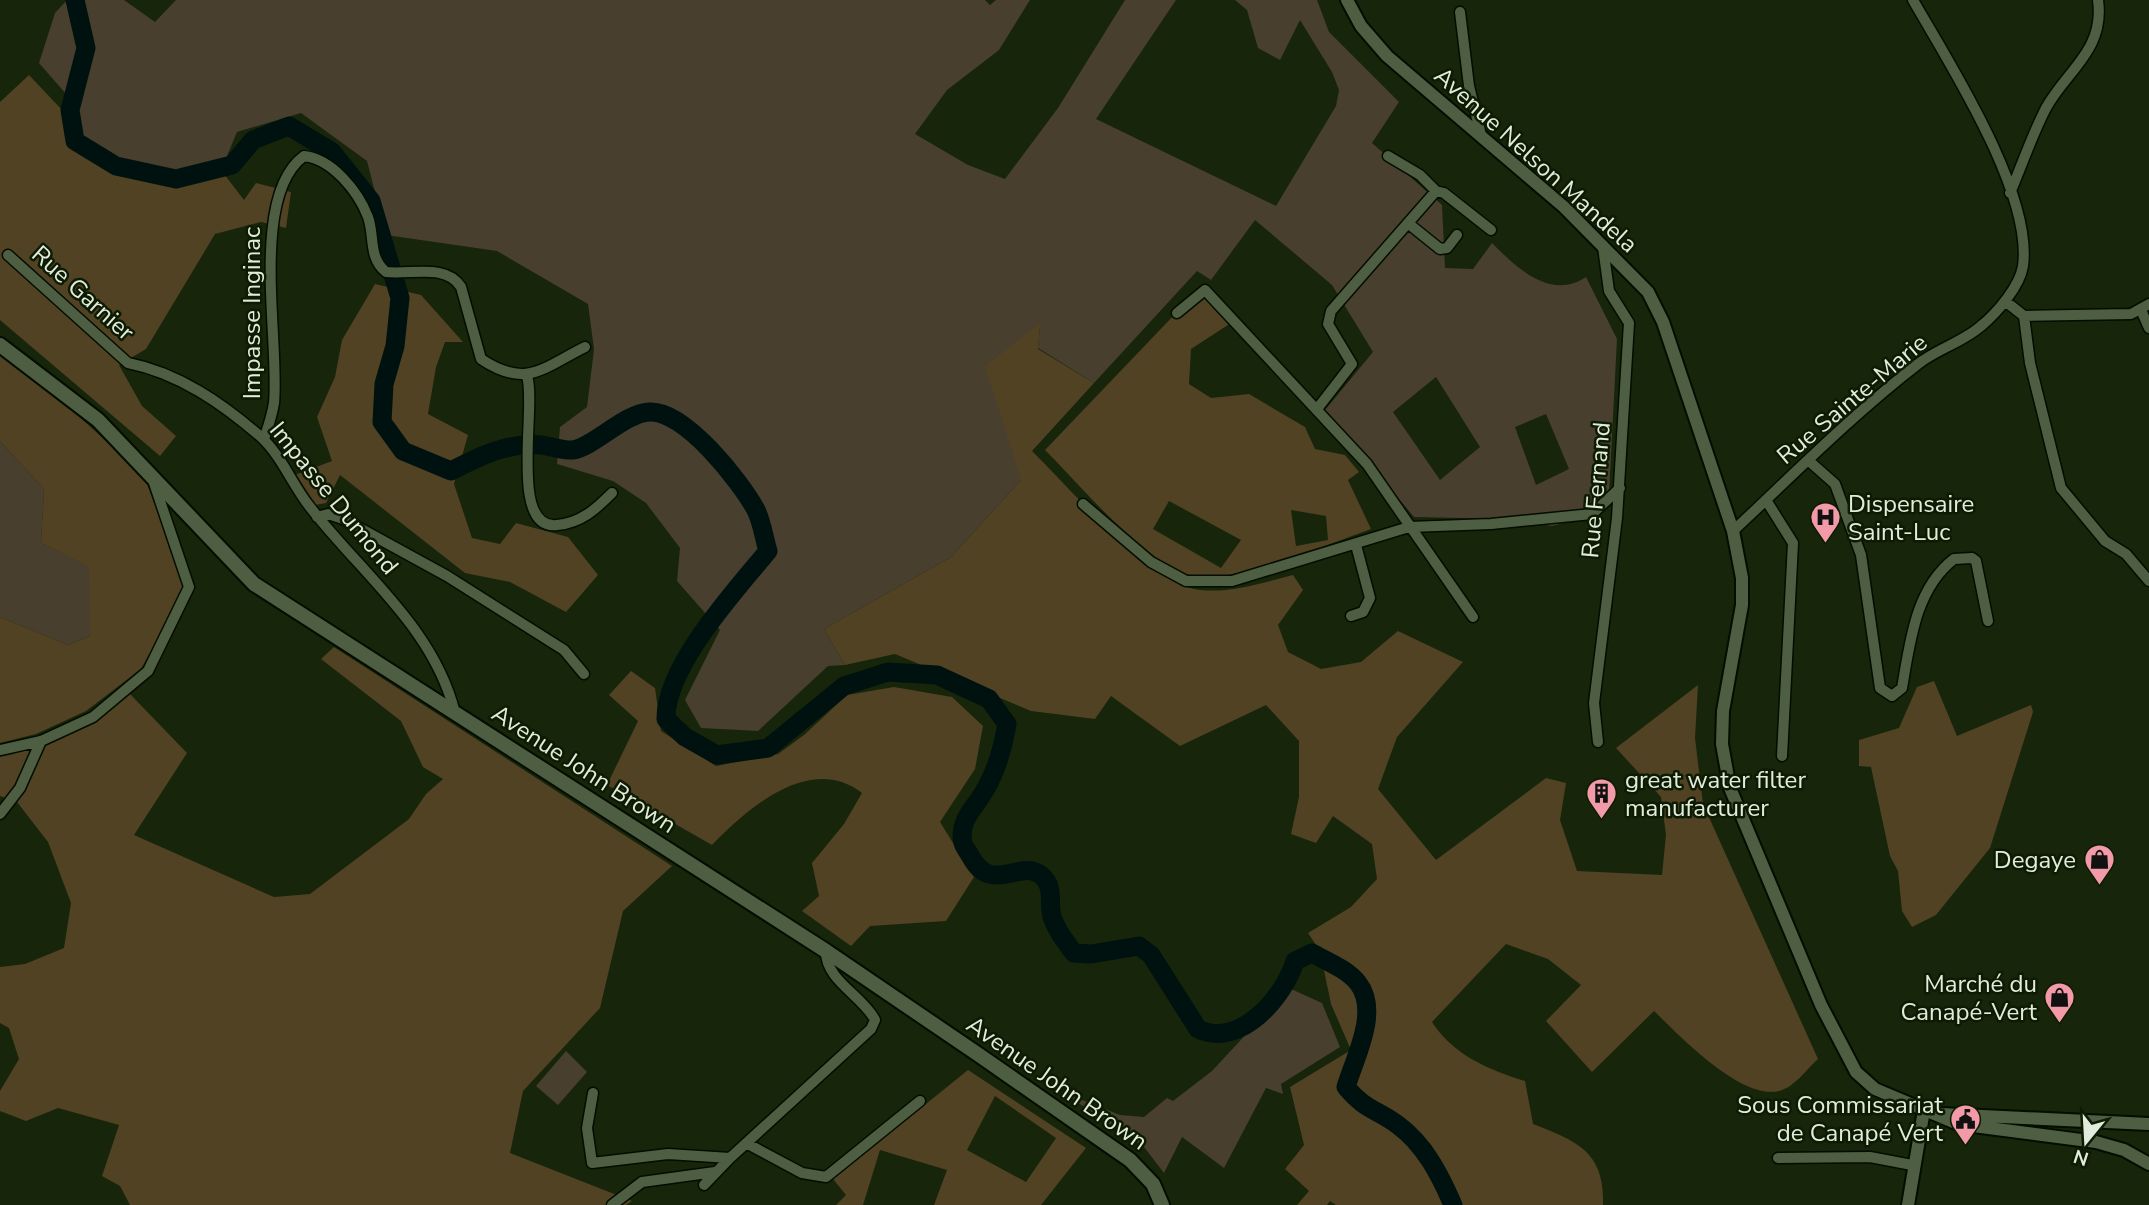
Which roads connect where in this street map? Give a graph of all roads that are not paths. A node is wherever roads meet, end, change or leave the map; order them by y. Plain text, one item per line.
1 (1347, 0) edge
2 (1913, 0) edge
3 (2098, 0) edge
4 (1460, 12) dead end
5 (1481, 135) junction
6 (1388, 156) dead end
7 (1436, 191) junction
8 (2010, 193) junction
9 (1409, 224) junction
10 (1491, 230) dead end
11 (1457, 235) dead end
12 (1603, 247) junction
13 (8, 255) dead end
14 (2005, 301) junction
15 (2145, 307) edge
16 (1177, 313) dead end
17 (2024, 316) junction
18 (2149, 328) edge
19 (0, 345) edge
20 (585, 347) dead end
21 (128, 363) joint
22 (527, 376) junction
23 (1317, 409) junction
24 (264, 439) junction
25 (1808, 461) junction
26 (150, 473) junction
27 (1620, 488) junction
28 (612, 493) dead end
29 (1766, 500) junction
30 (1083, 504) dead end
31 (317, 517) junction
32 (1409, 527) junction
33 (1733, 531) junction
34 (1356, 545) junction
35 (2149, 581) edge
36 (1351, 616) dead end
37 (1473, 617) dead end
38 (1988, 621) dead end
39 (584, 674) dead end
40 (131, 684) junction
41 (140, 693) dead end
42 (455, 713) junction
43 (41, 741) junction
44 (1598, 743) dead end
45 (0, 750) edge
46 (1782, 756) dead end
47 (0, 814) edge
48 (826, 951) junction
49 (593, 1093) dead end
50 (920, 1101) dead end
51 (1924, 1110) junction
52 (1937, 1114) junction
53 (2149, 1124) edge
54 (746, 1143) junction
55 (730, 1157) junction
56 (1778, 1158) dead end
57 (2149, 1164) edge
58 (1912, 1165) junction
59 (715, 1172) junction
60 (704, 1185) dead end
61 (612, 1205) edge
62 (1163, 1205) edge
63 (1908, 1205) edge

1 - 5 street, Avenue Nelson Mandela
2 - 8 street, Rue Sainte-Marie
3 - 8 street
4 - 5 street
5 - 12 street, Avenue Nelson Mandela
6 - 7 street
7 - 9 street
7 - 10 street
8 - 14 street, Rue Sainte-Marie
9 - 11 street
9 - 23 street
12 - 27 street, Rue Fernand
12 - 33 street, Avenue Nelson Mandela
13 - 21 street, Rue Garnier
14 - 17 street
14 - 25 street, Rue Sainte-Marie
15 - 17 street
15 - 18 street
16 - 23 street
17 - 35 street
19 - 26 main road, Avenue John Brown
20 - 22 street
21 - 24 street, Impasse Dumond
22 - 24 street, Impasse Inginac
22 - 28 street
23 - 32 street
24 - 31 street, Impasse Dumond
25 - 29 street, Rue Sainte-Marie
25 - 38 street
26 - 40 street
26 - 42 main road, Avenue John Brown
27 - 32 street
27 - 44 street, Rue Fernand
29 - 33 street, Rue Sainte-Marie
29 - 46 street
30 - 34 street
31 - 39 street
31 - 42 street, Impasse Dumond
32 - 34 street
32 - 37 street
33 - 51 street, Avenue Nelson Mandela
34 - 36 street
40 - 41 street
40 - 43 street
42 - 48 main road, Avenue John Brown
43 - 45 street
43 - 47 street
48 - 54 street
48 - 62 main road, Avenue John Brown
49 - 55 street
50 - 54 street
51 - 52 street, Avenue Nelson Mandela
51 - 58 street
52 - 53 street
52 - 57 street
54 - 55 street
55 - 59 street
56 - 58 street
58 - 63 street
59 - 60 street
59 - 61 street

